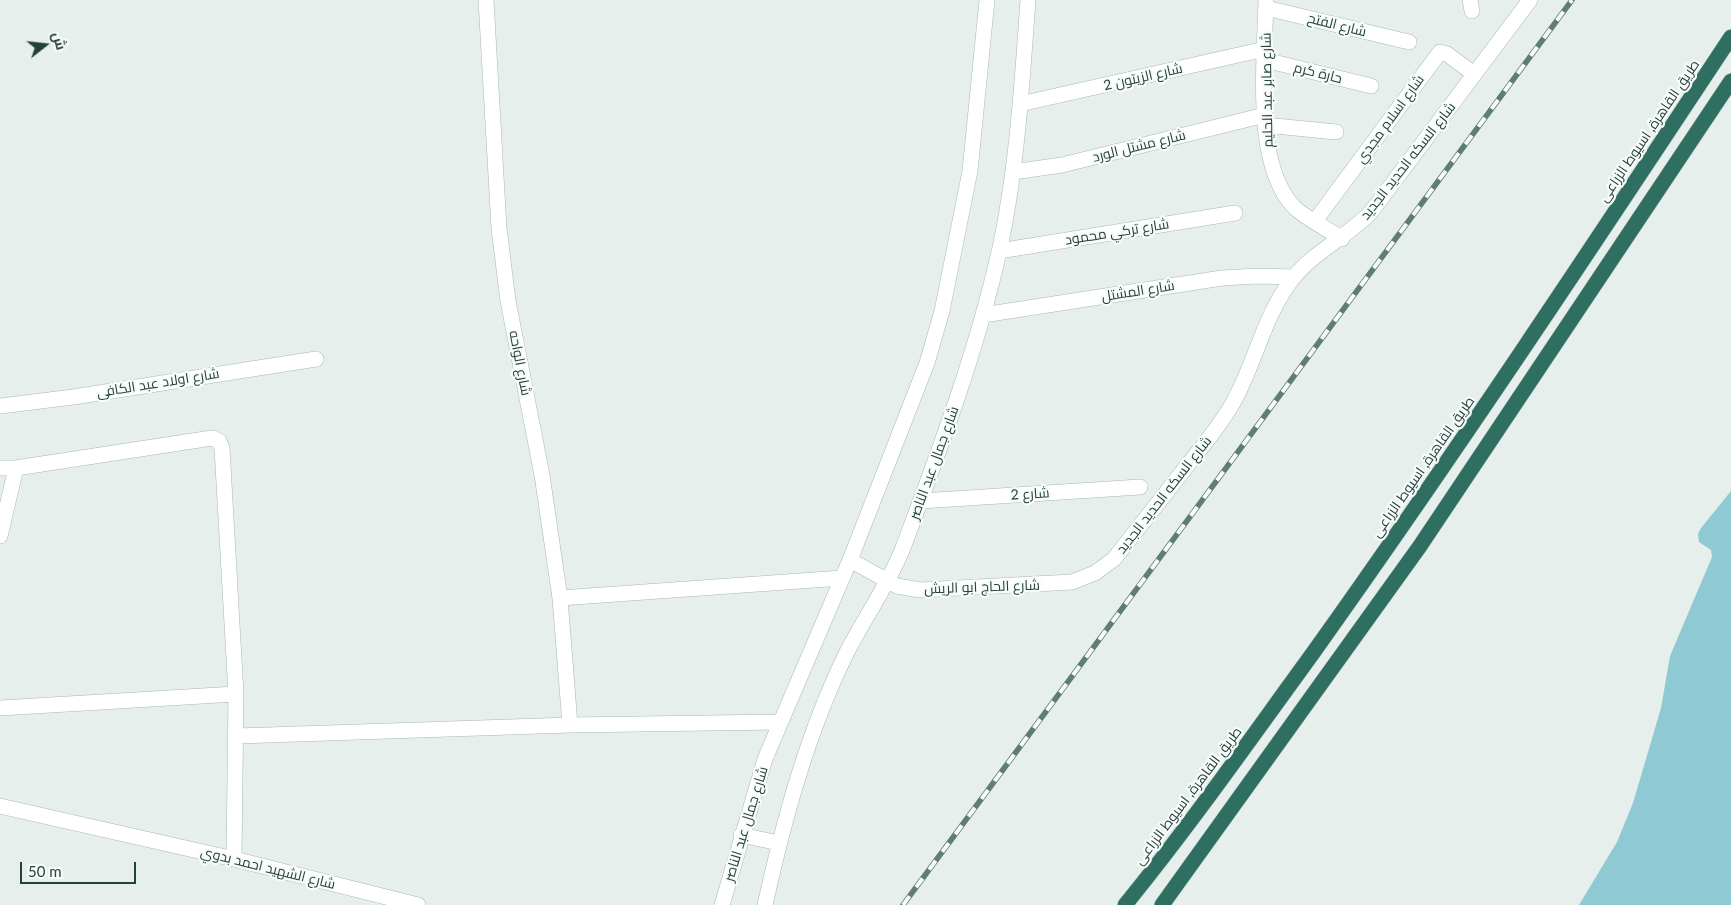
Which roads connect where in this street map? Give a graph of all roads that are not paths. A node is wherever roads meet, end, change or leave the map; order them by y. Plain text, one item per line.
1 (486, 0) edge
2 (988, 0) edge
3 (1028, 0) edge
4 (1530, 0) edge
5 (1266, 4) edge
6 (1731, 37) edge
7 (1409, 42) dead end
8 (1265, 55) junction
9 (1474, 74) junction
10 (1731, 81) edge
11 (1371, 86) dead end
12 (1020, 104) junction
13 (1265, 120) junction
14 (1336, 132) dead end
15 (1013, 172) junction
16 (1235, 212) dead end
17 (1315, 221) junction
18 (1342, 238) junction
19 (999, 251) junction
20 (1294, 277) junction
21 (983, 315) junction
22 (316, 359) dead end
23 (0, 406) edge
24 (0, 468) edge
25 (16, 468) junction
26 (1140, 487) dead end
27 (921, 501) junction
28 (2, 515) edge
29 (0, 536) edge
30 (1114, 558) joint
31 (850, 560) junction
32 (842, 578) junction
33 (888, 580) junction
34 (560, 598) junction
35 (236, 694) junction
36 (0, 708) edge
37 (779, 722) junction
38 (570, 725) junction
39 (237, 736) junction
40 (0, 806) edge
41 (741, 835) junction
42 (778, 843) junction
43 (234, 859) junction
44 (418, 905) edge
45 (722, 905) edge
46 (765, 905) edge
47 (1125, 905) edge
48 (1162, 905) edge

1 - 34 street, شارع الواحه
2 - 31 street, شارع جمال عبد الناصر
3 - 12 street, شارع جمال عبد الناصر
4 - 9 street, شارع السكه الحديد الجديد
5 - 7 street, شارع الفتح
5 - 8 street, شارع صابر عبد الحليم
6 - 47 highway, طريق القاهرة, اسيوط الزراعى
8 - 11 street, حارة كرم
8 - 12 street, شارع الزيتون 2
8 - 13 street, شارع صابر عبد الحليم
9 - 17 street, شارع اسلام مجدي
9 - 18 street, شارع السكه الحديد الجديد
10 - 48 highway
12 - 15 street, شارع جمال عبد الناصر
13 - 14 street, شارع مشتل الورد
13 - 15 street, شارع مشتل الورد
13 - 17 street, شارع صابر عبد الحليم
15 - 19 street, شارع جمال عبد الناصر
16 - 19 street, شارع تركي محمود
17 - 18 street, شارع صابر عبد الحليم
18 - 20 street, شارع السكه الحديد الجديد
19 - 21 street, شارع جمال عبد الناصر
20 - 21 street, شارع المشتل
20 - 30 street, شارع السكه الحديد الجديد
21 - 27 street, شارع جمال عبد الناصر
22 - 23 street, شارع اولاد عبد الكافى
24 - 25 street
25 - 28 street
25 - 35 street
26 - 27 street, شارع 2
27 - 33 street, شارع جمال عبد الناصر
28 - 29 street
30 - 33 street, شارع الحاج ابو الريش
31 - 32 street, شارع جمال عبد الناصر
31 - 33 street, شارع الحاج ابو الريش
32 - 34 street
32 - 37 street, شارع جمال عبد الناصر
33 - 42 street, شارع جمال عبد الناصر
34 - 38 street, شارع الواحه
35 - 36 street
35 - 39 street
37 - 38 street
37 - 41 street, شارع جمال عبد الناصر
38 - 39 street
39 - 43 street
40 - 43 street, شارع الشهيد احمد بدوي
41 - 42 street
41 - 45 street, شارع جمال عبد الناصر
42 - 46 street, شارع جمال عبد الناصر
43 - 44 street, شارع الشهيد احمد بدوي

